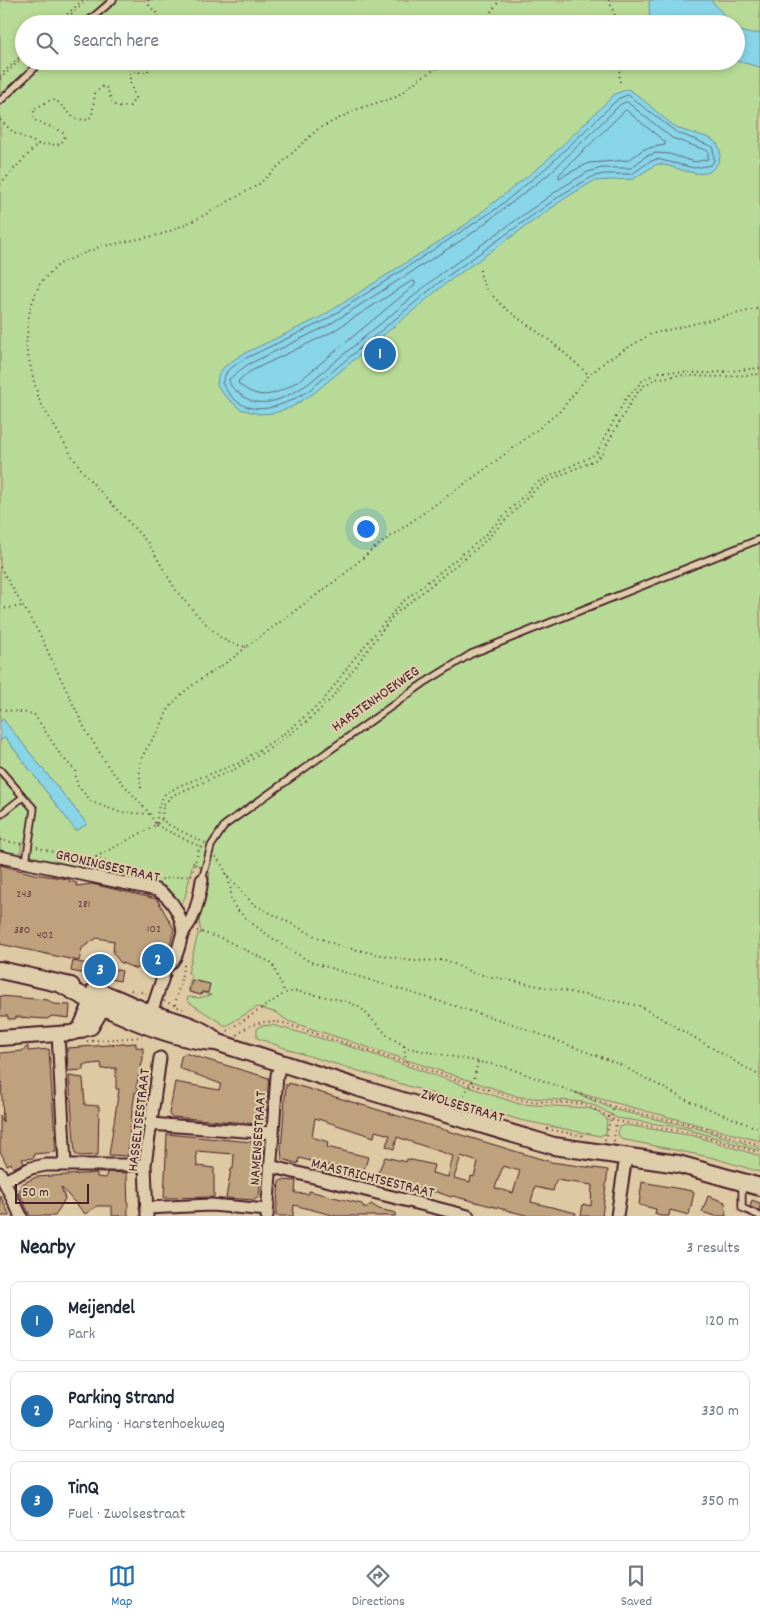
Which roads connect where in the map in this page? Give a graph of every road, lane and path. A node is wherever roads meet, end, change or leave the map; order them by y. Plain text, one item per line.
1 (83, 0) edge
2 (87, 0) edge
3 (113, 0) edge
4 (148, 0) edge
5 (500, 0) edge
6 (609, 0) edge
7 (67, 15) edge
8 (69, 15) edge
9 (96, 15) edge
10 (158, 15) edge
11 (489, 15) edge
12 (615, 15) edge
13 (15, 63) edge
14 (33, 70) edge
15 (130, 70) edge
16 (135, 70) edge
17 (148, 70) edge
18 (434, 70) edge
19 (619, 70) edge
20 (0, 77) edge
21 (620, 85) dead end
22 (0, 101) edge
23 (0, 120) edge
24 (38, 144) junction
25 (0, 184) edge
26 (480, 270) dead end
27 (760, 308) edge
28 (760, 368) edge
29 (760, 374) edge
30 (589, 376) junction
31 (760, 539) edge
32 (0, 567) edge
33 (23, 606) junction
34 (0, 609) edge
35 (246, 647) junction
36 (0, 709) edge
37 (0, 770) edge
38 (141, 788) dead end
39 (23, 796) junction
40 (150, 814) junction
41 (0, 815) edge
42 (162, 819) junction
43 (156, 825) junction
44 (210, 836) dead end
45 (0, 840) edge
46 (206, 844) dead end
47 (200, 845) junction
48 (28, 846) junction
49 (209, 852) junction
50 (0, 857) edge
51 (96, 857) junction
52 (26, 862) junction
53 (225, 872) junction
54 (191, 875) junction
55 (196, 879) junction
56 (188, 931) junction
57 (186, 958) dead end
58 (0, 970) edge
59 (285, 993) junction
60 (101, 998) junction
61 (184, 1009) dead end
62 (149, 1018) junction
63 (221, 1033) junction
64 (58, 1034) junction
65 (237, 1036) junction
66 (0, 1038) edge
67 (245, 1038) dead end
68 (403, 1046) junction
69 (160, 1058) dead end
70 (478, 1061) junction
71 (406, 1063) junction
72 (281, 1064) junction
73 (760, 1076) edge
74 (471, 1084) junction
75 (453, 1102) dead end
76 (614, 1106) junction
77 (611, 1118) junction
78 (616, 1121) junction
79 (150, 1124) junction
80 (540, 1128) dead end
81 (760, 1129) edge
82 (273, 1133) junction
83 (588, 1137) dead end
84 (614, 1141) junction
85 (760, 1145) edge
86 (623, 1149) junction
87 (760, 1153) edge
88 (65, 1164) junction
89 (145, 1166) junction
90 (270, 1166) junction
91 (2, 1177) edge
92 (742, 1181) junction
93 (760, 1187) edge
94 (147, 1212) edge
95 (267, 1213) edge
96 (744, 1213) edge
97 (21, 1216) edge
98 (468, 1216) edge
99 (617, 1216) edge
100 (760, 1216) edge

1 - 7 path
2 - 8 path
3 - 9 lane
4 - 10 path
5 - 11 path
6 - 12 path
13 - 20 path
14 - 22 lane
15 - 24 path
16 - 17 path
18 - 35 path
19 - 21 path
23 - 24 path
24 - 25 path
26 - 30 path
27 - 30 path
28 - 43 path
29 - 42 path
30 - 35 path
31 - 49 lane, HARSTENHOEKWEG
32 - 33 path
33 - 34 path
33 - 40 path
35 - 38 path
36 - 40 path
37 - 39 lane
39 - 41 lane
39 - 48 lane
40 - 43 path
42 - 43 path
42 - 47 path
43 - 47 path
43 - 51 path
44 - 46 path
45 - 48 path
47 - 49 path
47 - 54 path
48 - 51 path
48 - 52 lane
49 - 53 path
49 - 55 lane, HARSTENHOEKWEG
50 - 52 street, GRONINGSESTRAAT
51 - 54 path
52 - 56 street, GRONINGSESTRAAT
53 - 73 path
53 - 81 path
54 - 55 path
54 - 55 path
55 - 56 street, HARSTENHOEKWEG
56 - 59 path
56 - 62 street, HARSTENHOEKWEG
57 - 61 path
58 - 60 main road, ZWOLSESTRAAT
59 - 63 path
59 - 68 path
60 - 62 main road, ZWOLSESTRAAT
60 - 64 street
62 - 63 main road, ZWOLSESTRAAT
63 - 65 path
63 - 72 main road, ZWOLSESTRAAT
64 - 66 street
64 - 88 street
65 - 67 path
65 - 71 path
68 - 70 path
68 - 71 path
69 - 79 street, HASSELTSESTRAAT
70 - 74 path
70 - 76 path
71 - 74 path
72 - 82 street, NAMENSESTRAAT
72 - 86 main road, ZWOLSESTRAAT
74 - 75 path, ZWOLSESTRAAT
74 - 77 path
76 - 77 path
76 - 85 path
77 - 78 path
77 - 84 path
78 - 84 path
78 - 87 path
79 - 82 street
79 - 89 street, HASSELTSESTRAAT
80 - 83 path
82 - 90 street, NAMENSESTRAAT
84 - 86 path
86 - 92 main road, ZWOLSESTRAAT
86 - 99 street
88 - 89 street
88 - 91 street
89 - 94 street, HASSELTSESTRAAT
90 - 95 street, NAMENSESTRAAT
90 - 98 street, MAASTRICHTSESTRAAT
91 - 97 street
92 - 93 main road, ZWOLSESTRAAT
92 - 96 lane
94 - 95 street
96 - 100 lane

